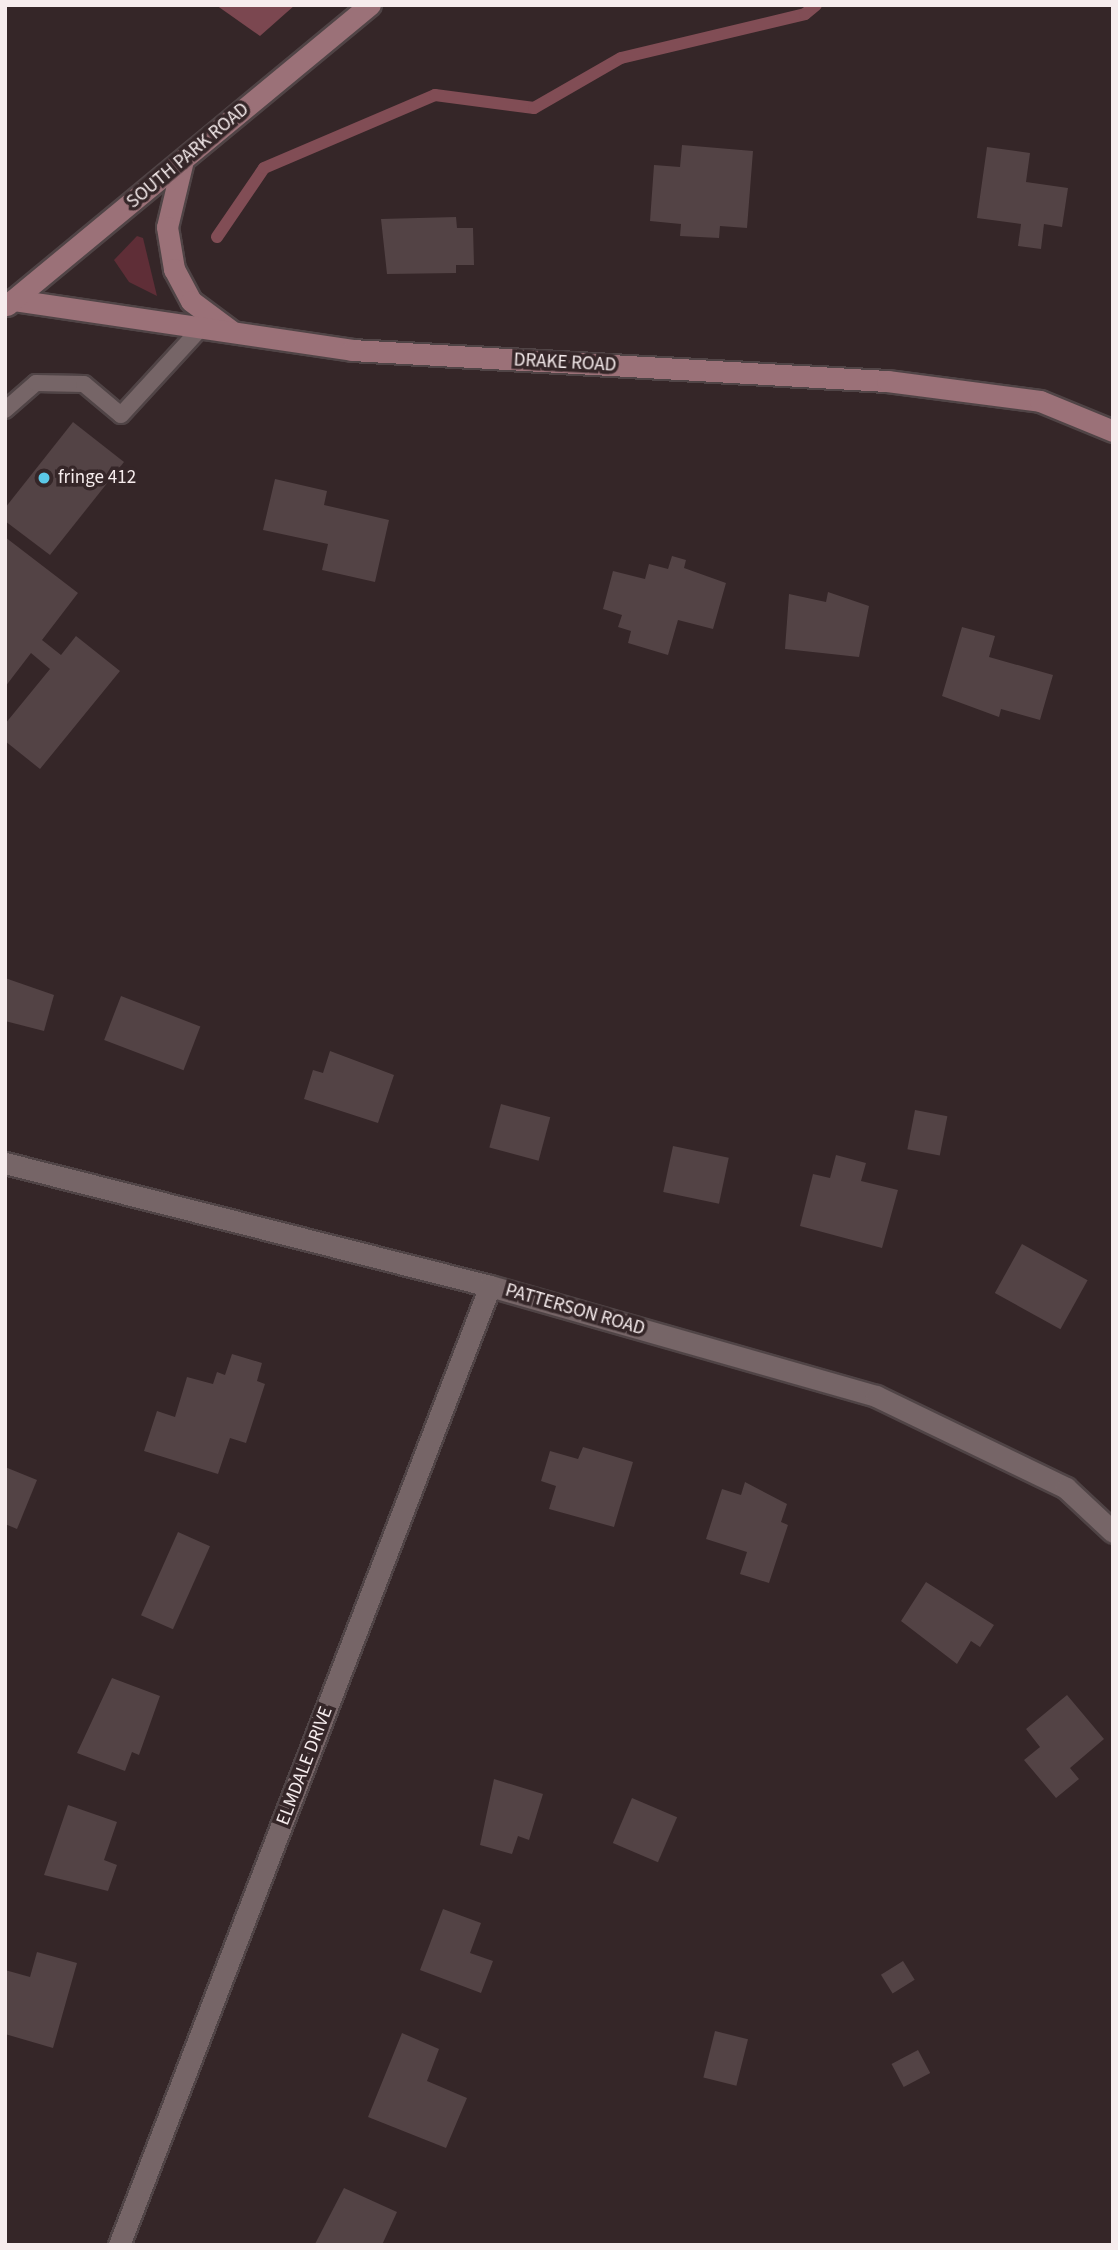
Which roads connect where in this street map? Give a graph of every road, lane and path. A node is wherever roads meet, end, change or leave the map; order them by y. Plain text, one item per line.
1 (370, 5) edge
2 (183, 160) junction
3 (10, 303) edge
4 (201, 328) junction
5 (234, 333) junction
6 (5, 410) edge
7 (1113, 431) edge
8 (5, 1163) edge
9 (491, 1286) junction
10 (1113, 1532) edge
11 (119, 2245) edge

1 - 2 street, SOUTH PARK ROAD
2 - 3 street, SOUTH PARK ROAD
2 - 5 street
3 - 4 street, DRAKE ROAD
4 - 5 street, DRAKE ROAD
4 - 6 lane
5 - 7 street, DRAKE ROAD
8 - 9 street, PATTERSON ROAD
9 - 10 street, PATTERSON ROAD
9 - 11 street, ELMDALE DRIVE

